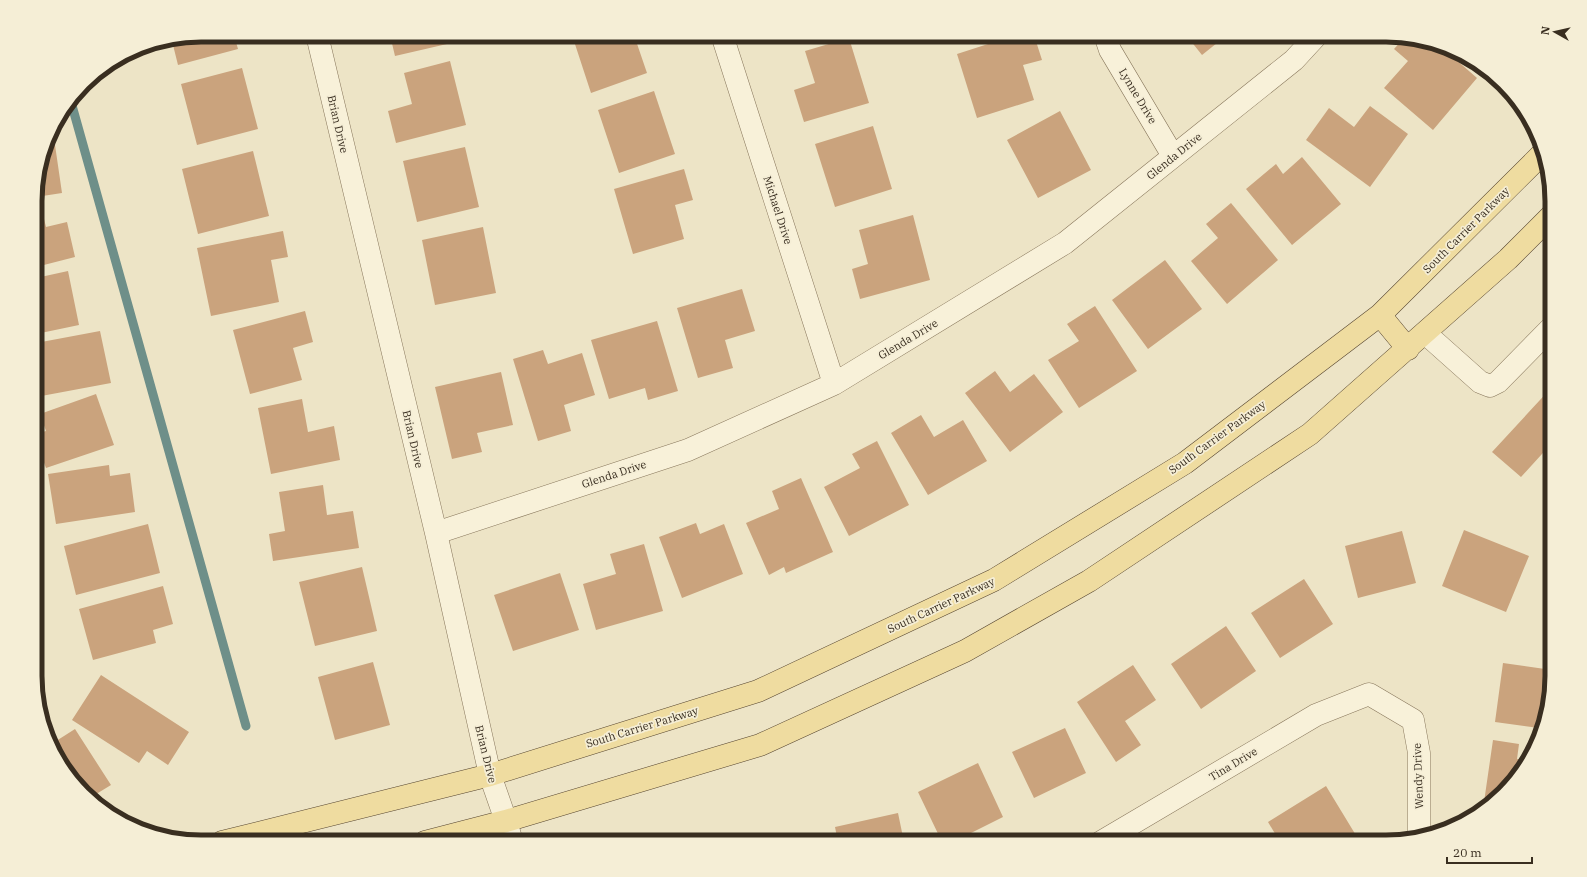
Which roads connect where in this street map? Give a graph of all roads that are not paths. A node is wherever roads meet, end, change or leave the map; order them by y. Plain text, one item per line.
1 (319, 42) edge
2 (724, 42) edge
3 (1107, 42) edge
4 (1311, 42) edge
5 (1173, 156) junction
6 (1539, 157) edge
7 (1545, 222) edge
8 (1380, 315) junction
9 (1425, 333) junction
10 (1545, 334) edge
11 (1408, 349) junction
12 (834, 384) junction
13 (436, 534) junction
14 (1369, 694) joint
15 (490, 775) junction
16 (506, 821) junction
17 (1418, 832) edge
18 (250, 835) edge
19 (452, 835) edge
20 (510, 835) edge
21 (1113, 835) edge

1 - 13 street, Brian Drive
2 - 12 street, Michael Drive
3 - 5 street, Lynne Drive
4 - 5 street, Glenda Drive
5 - 12 street, Glenda Drive
6 - 8 main road, South Carrier Parkway
7 - 9 main road
8 - 11 main road
8 - 15 main road, South Carrier Parkway
9 - 10 street
9 - 11 main road
11 - 16 main road
12 - 13 street, Glenda Drive
13 - 15 street, Brian Drive
14 - 17 street, Wendy Drive
14 - 21 street, Tina Drive
15 - 16 street, Brian Drive
15 - 18 main road, South Carrier Parkway
16 - 19 main road
16 - 20 street, Brian Drive

